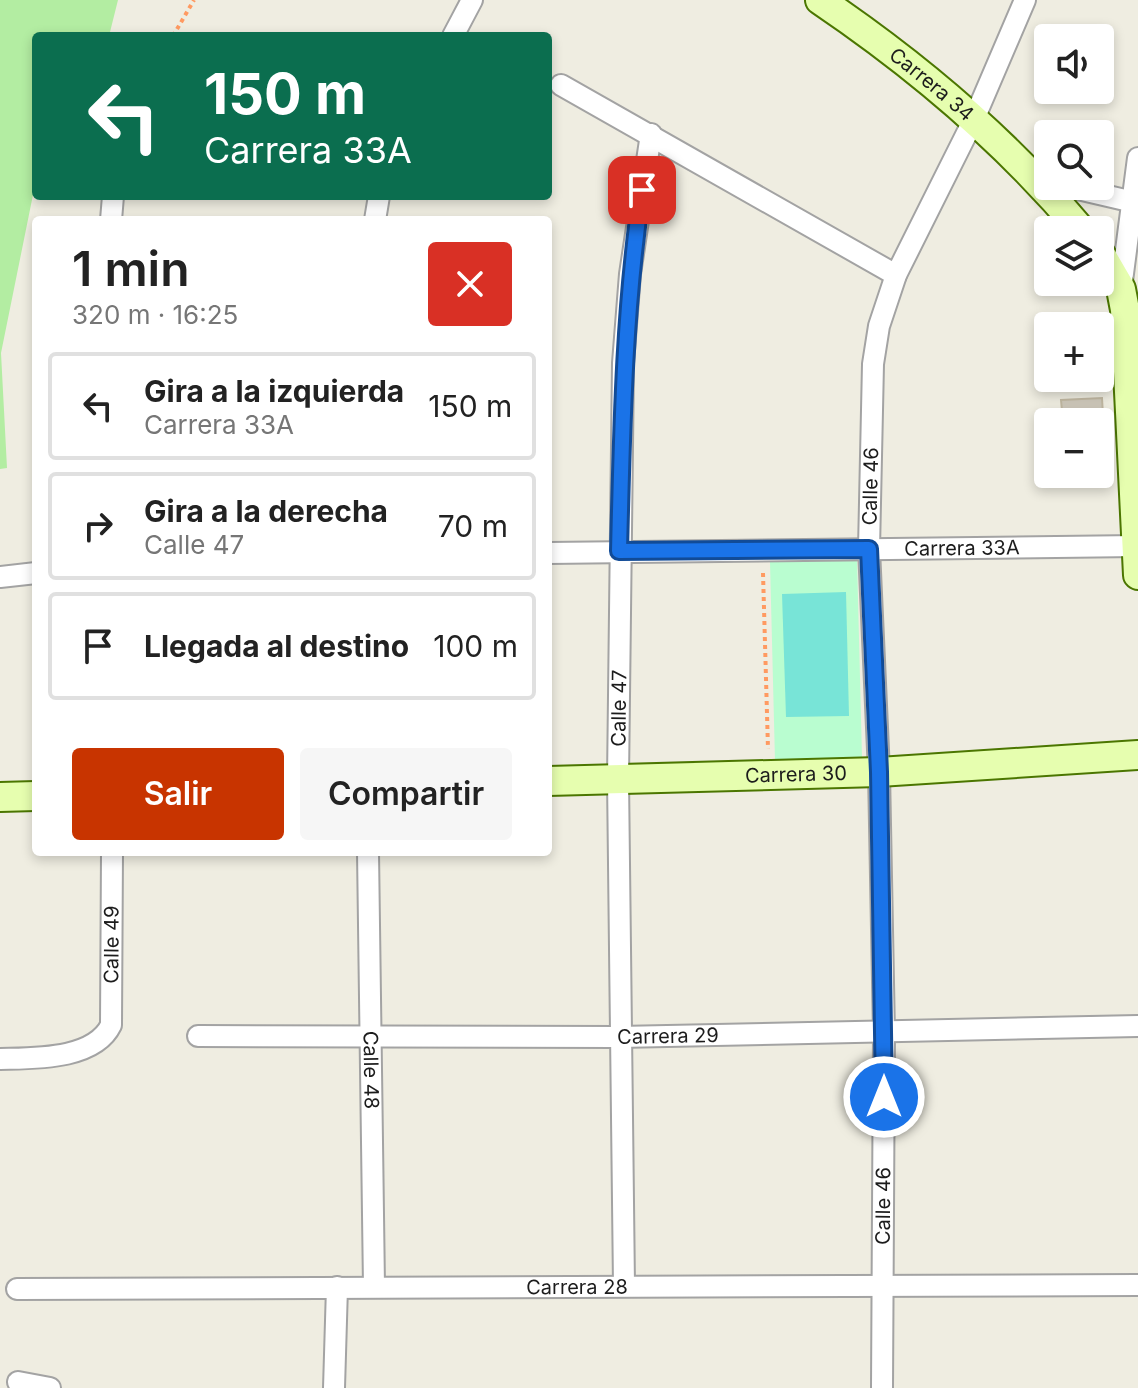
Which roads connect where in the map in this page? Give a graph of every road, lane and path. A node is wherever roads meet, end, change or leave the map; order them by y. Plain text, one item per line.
1 (194, 0) edge
2 (472, 0) edge
3 (820, 0) edge
4 (1025, 0) edge
5 (175, 32) edge
6 (455, 32) edge
7 (561, 85) dead end
8 (974, 119) junction
9 (651, 134) junction
10 (1138, 158) edge
11 (1034, 174) edge
12 (1114, 198) edge
13 (1057, 200) edge
14 (1135, 203) edge
15 (1070, 216) edge
16 (896, 275) junction
17 (1114, 277) edge
18 (1121, 289) junction
19 (1137, 501) edge
20 (1137, 546) edge
21 (869, 549) junction
22 (762, 550) junction
23 (619, 551) junction
24 (552, 553) edge
25 (32, 573) edge
26 (1138, 575) edge
27 (0, 577) edge
28 (1138, 755) edge
29 (879, 772) junction
30 (769, 775) junction
31 (618, 779) junction
32 (552, 781) edge
33 (32, 796) edge
34 (0, 797) edge
35 (112, 856) edge
36 (368, 856) edge
37 (1138, 1026) edge
38 (884, 1034) junction
39 (198, 1036) dead end
40 (370, 1037) junction
41 (619, 1037) junction
42 (0, 1059) edge
43 (883, 1285) junction
44 (1138, 1285) edge
45 (624, 1286) junction
46 (337, 1287) junction
47 (374, 1287) junction
48 (17, 1289) dead end
49 (18, 1382) dead end
50 (50, 1388) edge
51 (334, 1388) edge
52 (882, 1388) edge

1 - 5 path
2 - 6 street
3 - 8 main road, Carrera 34
4 - 8 street, Calle 46
7 - 9 street
8 - 11 main road, Carrera 34
8 - 16 street, Calle 46
9 - 16 street
9 - 23 street, Calle 47
10 - 14 street
12 - 14 street
13 - 15 main road, Carrera 34
14 - 18 street
16 - 21 street, Calle 46
17 - 18 main road
18 - 19 main road
19 - 20 main road
20 - 21 street, Carrera 33A
20 - 26 main road
21 - 22 street, Carrera 33A
21 - 29 street, Calle 46
22 - 23 street, Carrera 33A
22 - 30 path
23 - 24 street, Carrera 33A
23 - 31 street, Calle 47
25 - 27 street
28 - 29 main road, Carrera 30
29 - 30 main road, Carrera 30
29 - 38 street, Calle 46
30 - 31 main road, Carrera 30
31 - 32 main road, Carrera 30
31 - 41 street, Calle 47
33 - 34 main road
35 - 42 street, Calle 49
36 - 40 street, Calle 48
37 - 38 street, Carrera 29
38 - 41 street, Carrera 29
38 - 43 street, Calle 46
39 - 40 street, Carrera 29
40 - 41 street, Carrera 29
40 - 47 street, Calle 48
41 - 45 street, Calle 47
43 - 44 street, Carrera 28
43 - 45 street, Carrera 28
43 - 52 street, Calle 46
45 - 47 street, Carrera 28
46 - 47 street, Carrera 28
46 - 48 street, Carrera 28
46 - 51 street
49 - 50 street

